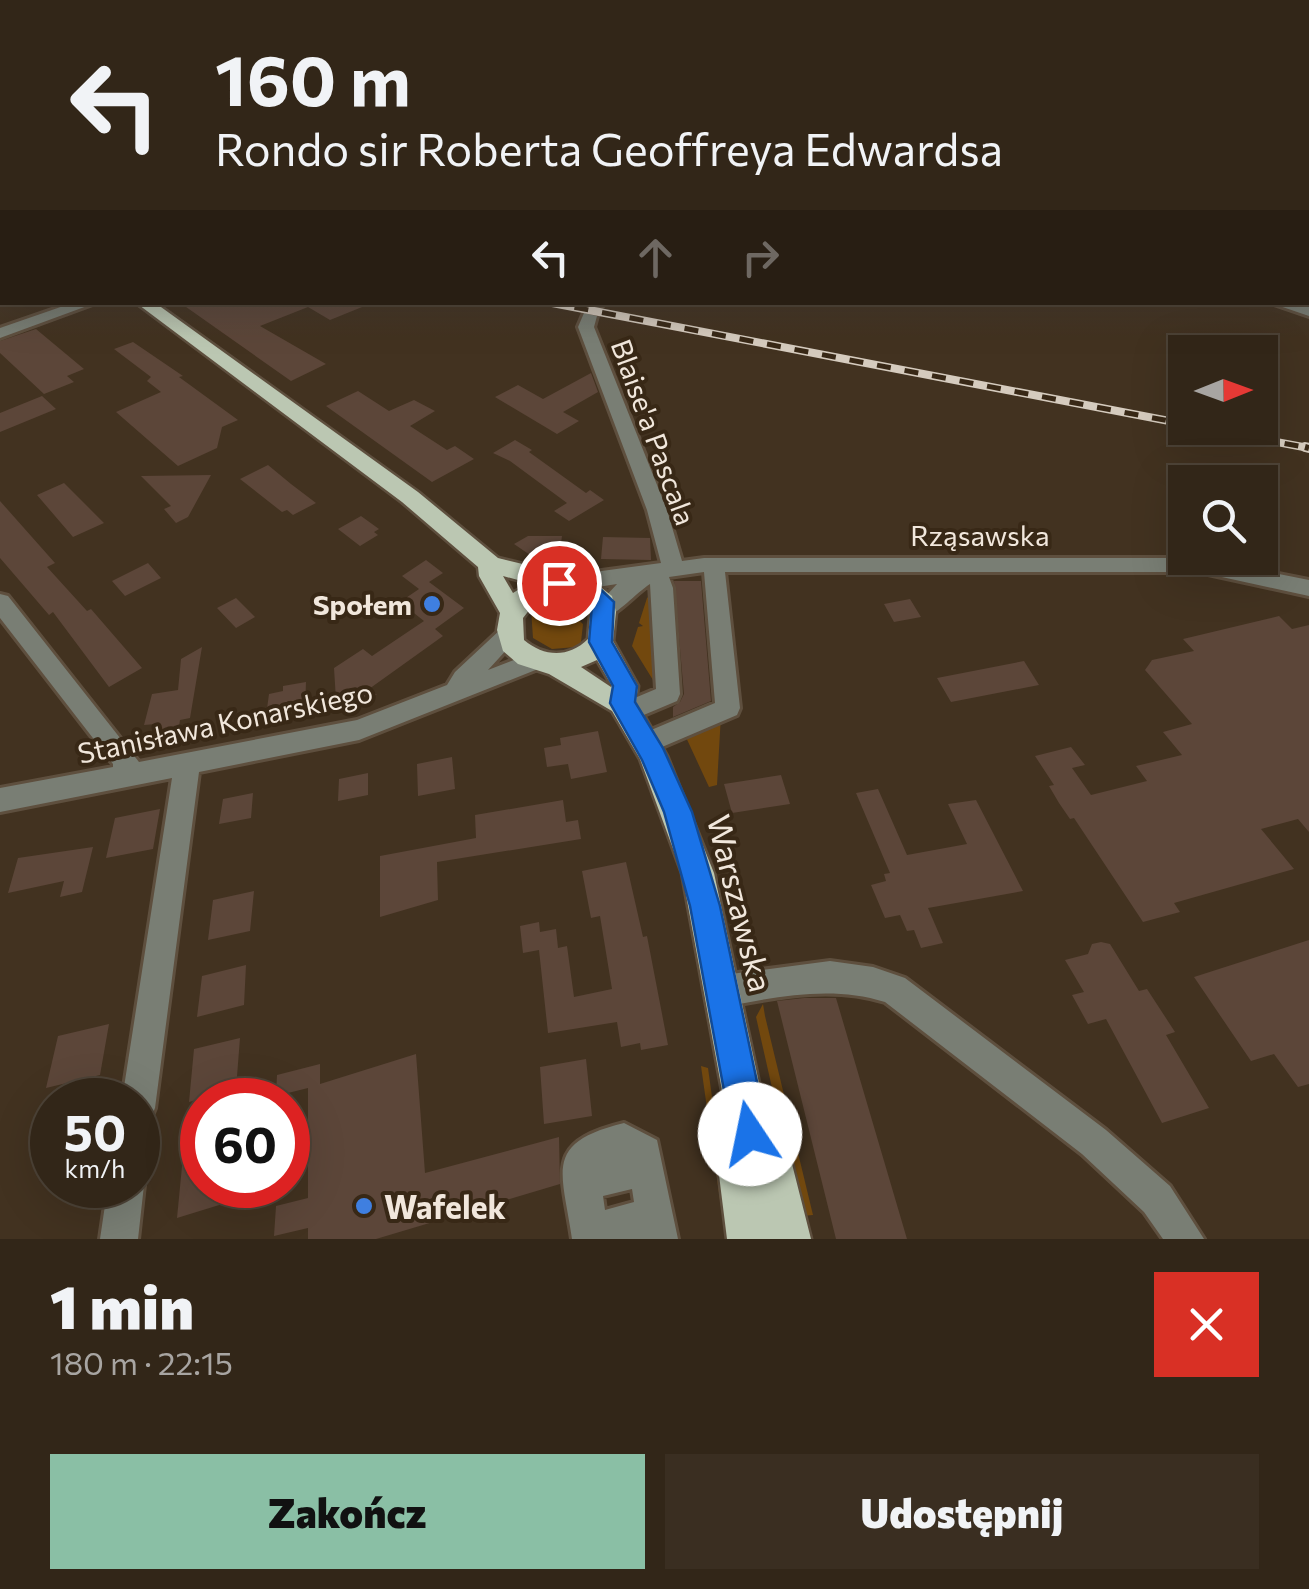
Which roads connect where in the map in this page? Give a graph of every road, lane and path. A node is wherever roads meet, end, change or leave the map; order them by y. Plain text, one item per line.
1 (82, 305) edge
2 (148, 305) edge
3 (1284, 305) edge
4 (597, 307) edge
5 (1309, 312) edge
6 (0, 334) edge
7 (490, 564) junction
8 (714, 564) junction
9 (659, 570) junction
10 (565, 583) junction
11 (1309, 588) edge
12 (0, 602) edge
13 (604, 610) junction
14 (510, 623) junction
15 (600, 642) junction
16 (545, 663) junction
17 (457, 690) junction
18 (625, 707) junction
19 (646, 743) junction
20 (187, 766) junction
21 (126, 776) junction
22 (0, 800) edge
23 (723, 991) junction
24 (142, 1078) edge
25 (750, 1134) junction
26 (123, 1208) edge
27 (657, 1228) edge
28 (590, 1235) edge
29 (118, 1239) edge
30 (748, 1239) edge
31 (790, 1239) edge
32 (1185, 1239) edge

1 - 6 street
2 - 7 main road
3 - 5 street
4 - 9 street, Blaise'a Pascala
7 - 10 main road
7 - 14 main road
8 - 9 street, Rząsawska
8 - 11 street, Rząsawska
8 - 19 street
9 - 10 street, Rząsawska
9 - 13 street
9 - 18 street, Blaise'a Pascala
10 - 13 main road
10 - 14 main road
12 - 21 street
13 - 15 main road
14 - 16 main road
14 - 17 street, Stanisława Konarskiego
15 - 16 main road
15 - 18 main road, Warszawska
16 - 17 street, Stanisława Konarskiego
16 - 18 main road, Warszawska
17 - 20 street, Stanisława Konarskiego
18 - 19 main road, Warszawska
19 - 23 main road, Warszawska
20 - 21 street, Stanisława Konarskiego
20 - 24 street
21 - 22 street, Stanisława Konarskiego
23 - 25 main road, Warszawska
23 - 32 street
25 - 30 main road, Warszawska
25 - 31 main road, Warszawska
26 - 29 street
27 - 28 street
27 - 28 street

